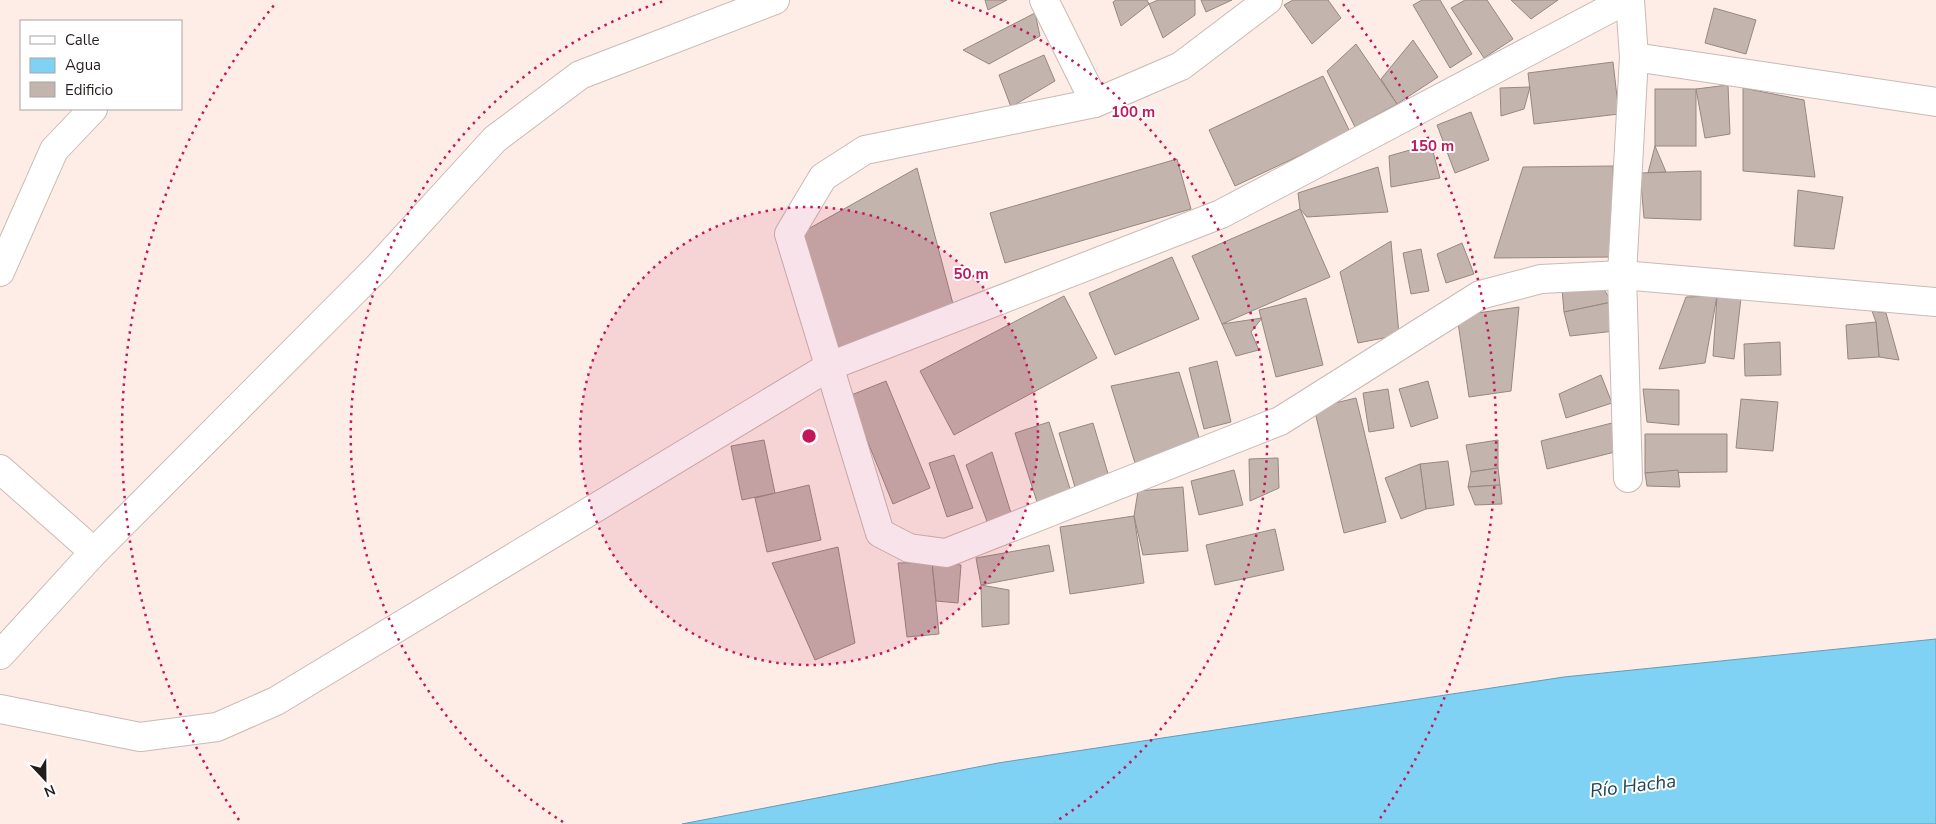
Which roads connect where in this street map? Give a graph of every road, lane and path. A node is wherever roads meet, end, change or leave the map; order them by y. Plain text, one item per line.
1 (775, 0) edge
2 (1044, 0) edge
3 (1268, 0) edge
4 (1626, 0) edge
5 (1630, 0) edge
6 (1634, 57) junction
7 (1936, 102) edge
8 (1095, 103) junction
9 (92, 110) edge
10 (0, 272) edge
11 (1622, 276) junction
12 (1936, 302) edge
13 (830, 366) junction
14 (0, 469) edge
15 (1628, 478) dead end
16 (94, 552) junction
17 (0, 654) edge
18 (0, 709) edge

1 - 16 street
2 - 8 street
3 - 8 street
4 - 13 street
5 - 6 street
6 - 7 street
6 - 11 street
8 - 13 street
9 - 10 street
11 - 12 street
11 - 13 street
11 - 15 street
13 - 18 street
14 - 16 street
16 - 17 street

